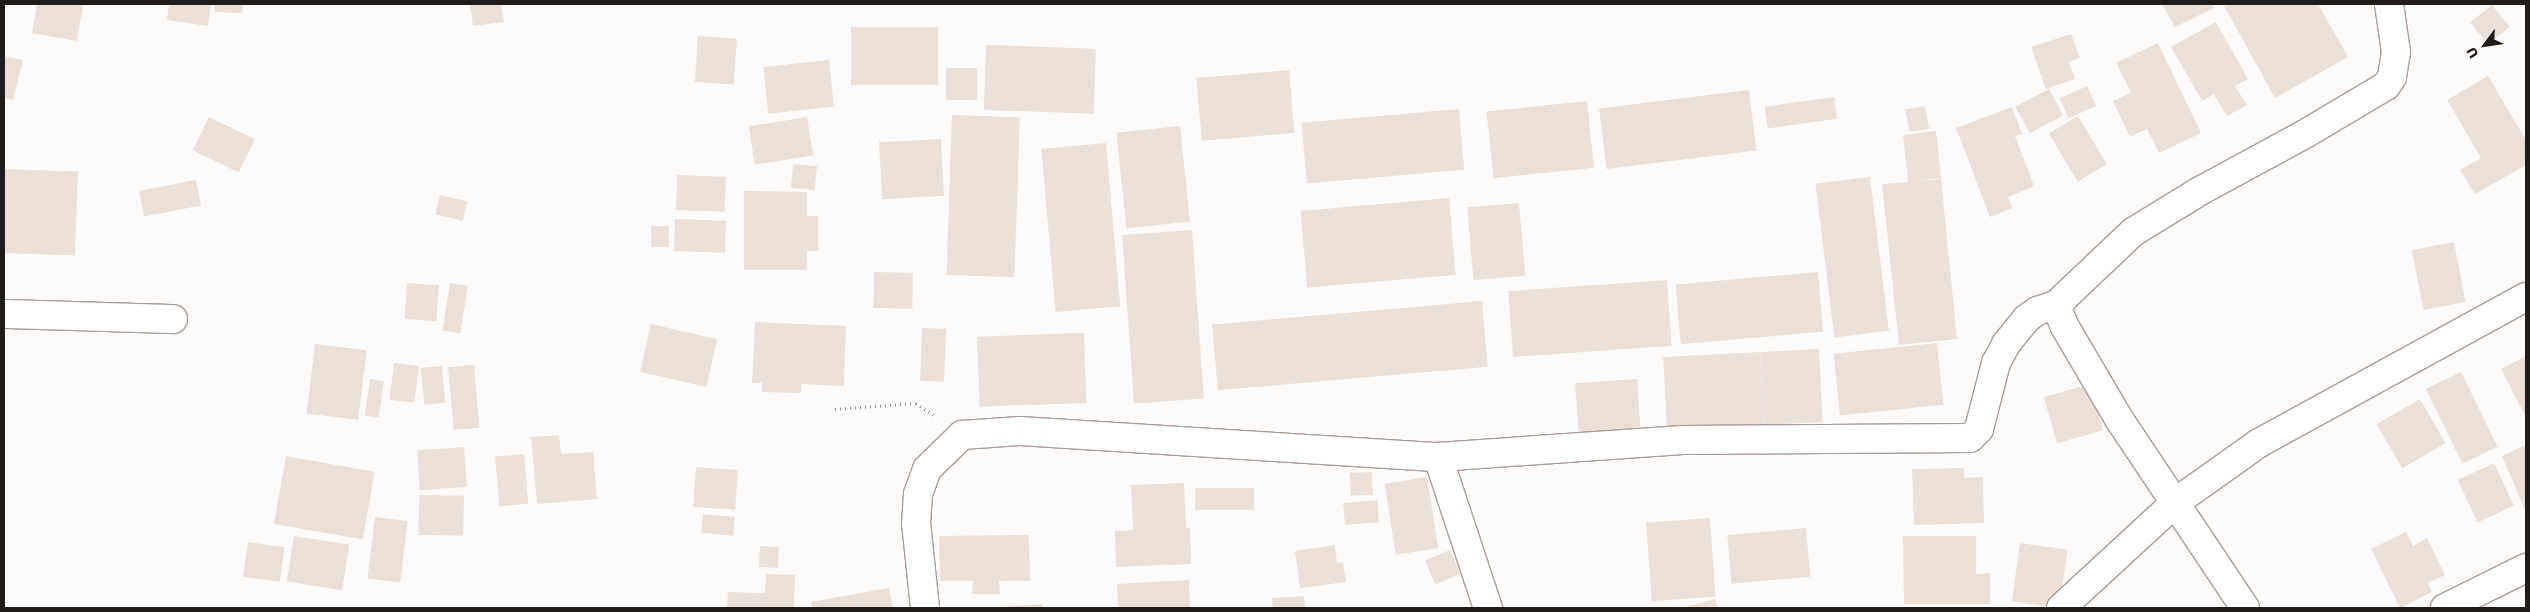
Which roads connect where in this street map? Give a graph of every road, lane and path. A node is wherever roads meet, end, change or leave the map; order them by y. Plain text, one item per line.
1 (2389, 4) edge
2 (2526, 297) edge
3 (2056, 305) junction
4 (4, 314) edge
5 (173, 319) dead end
6 (835, 409) dead end
7 (962, 436) junction
8 (1438, 457) junction
9 (2176, 502) junction
10 (2526, 568) edge
11 (926, 608) edge
12 (1488, 608) edge
13 (2061, 608) edge
14 (2245, 608) edge
15 (2445, 608) edge

1 - 3 street
2 - 9 street
3 - 8 street
3 - 9 street
4 - 5 street
6 - 7 path
7 - 8 street
7 - 11 street
8 - 12 street
9 - 13 street
9 - 14 street
10 - 15 street

